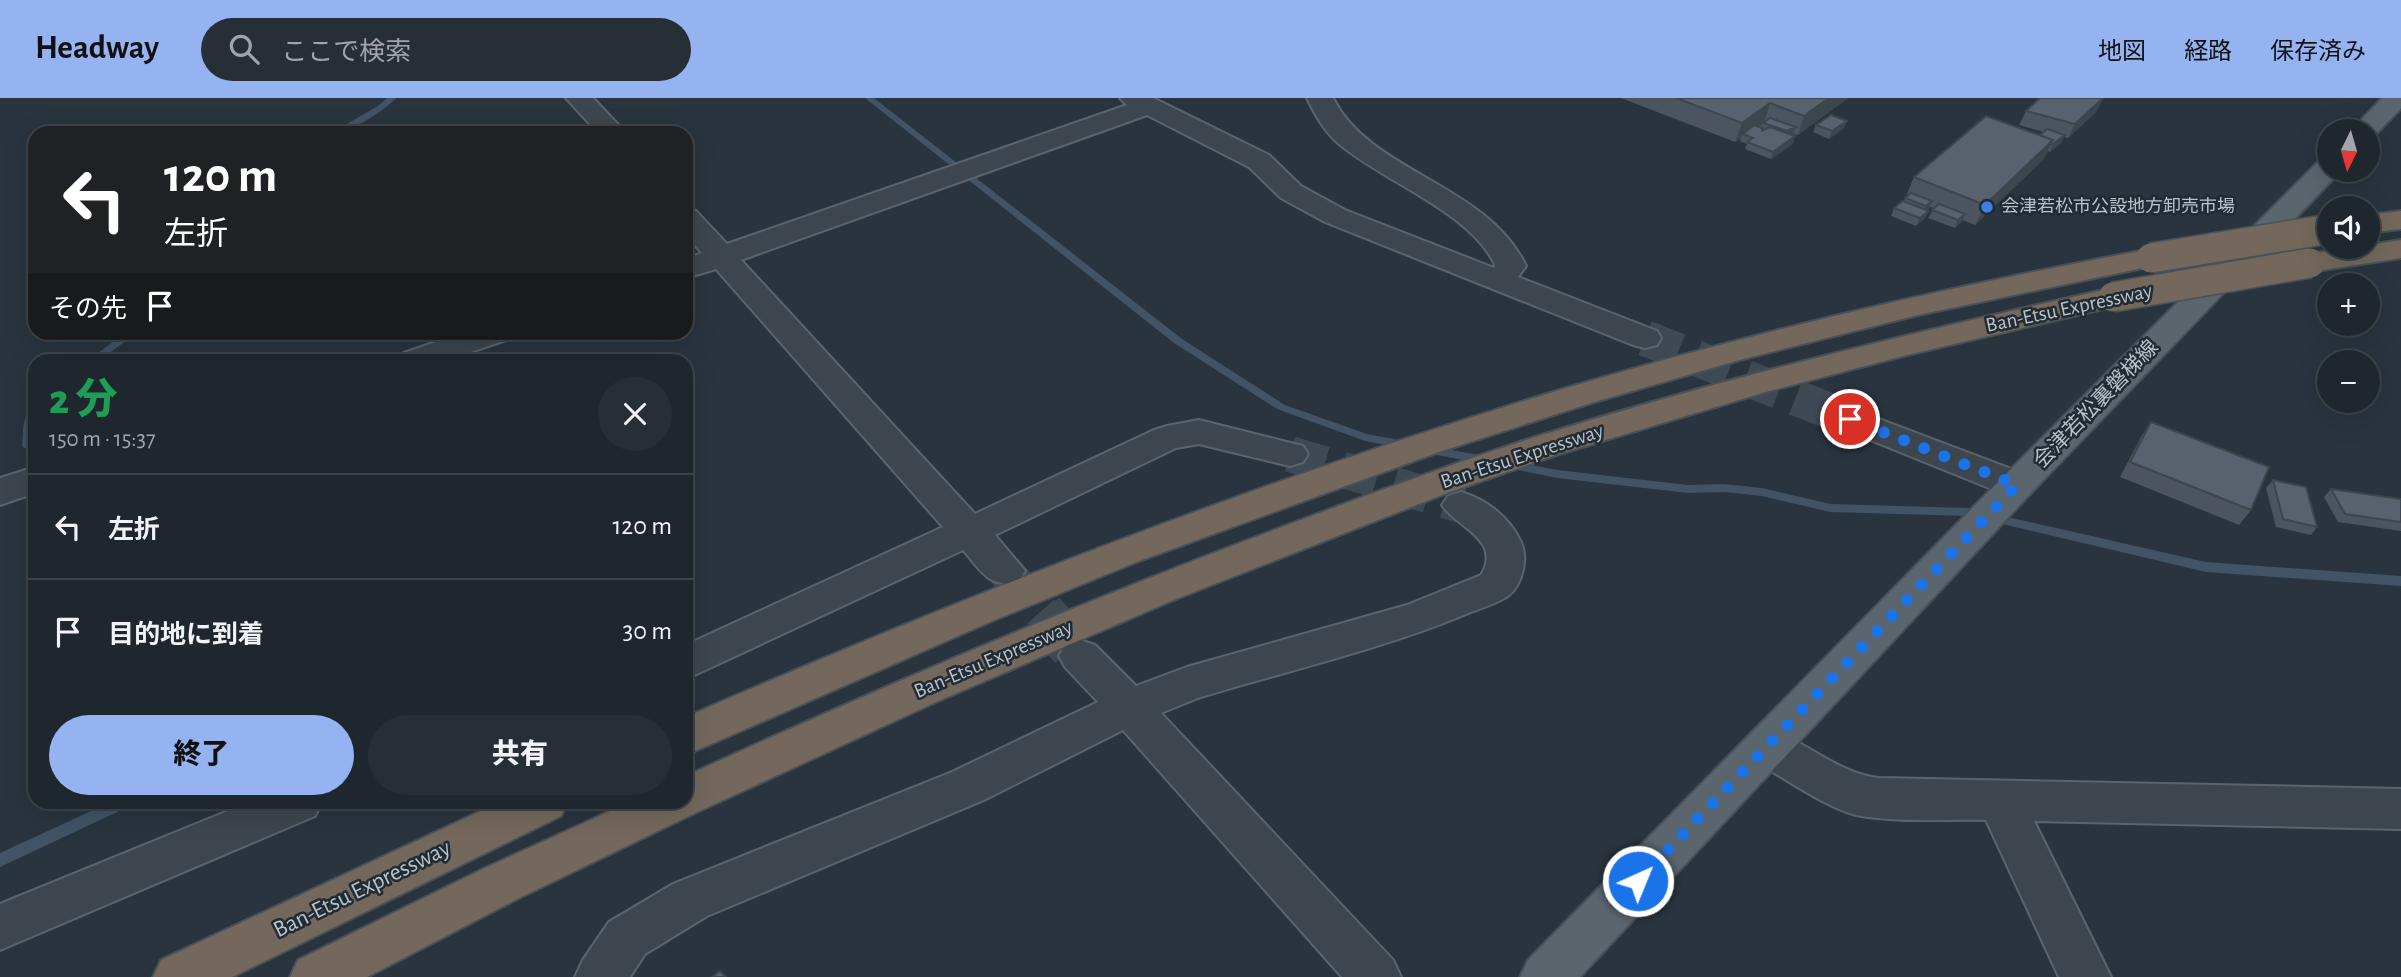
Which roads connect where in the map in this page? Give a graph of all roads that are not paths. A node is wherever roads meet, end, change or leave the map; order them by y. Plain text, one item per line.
1 (579, 98) edge
2 (1320, 98) edge
3 (2396, 98) edge
4 (1140, 102) edge
5 (2376, 119) edge
6 (606, 126) edge
7 (2317, 179) edge
8 (2401, 220) edge
9 (2380, 223) edge
10 (693, 225) edge
11 (2317, 231) edge
12 (2401, 249) edge
13 (721, 257) junction
14 (693, 267) edge
15 (1499, 281) junction
16 (1645, 338) tunnel mouth
17 (475, 340) edge
18 (434, 354) edge
19 (1850, 419) tunnel mouth
20 (1290, 454) tunnel mouth
21 (28, 482) edge
22 (2017, 485) junction
23 (0, 492) edge
24 (1446, 496) junction
25 (967, 532) junction
26 (1005, 571) tunnel mouth
27 (1080, 656) tunnel mouth
28 (693, 660) edge
29 (1129, 707) junction
30 (693, 734) edge
31 (1767, 746) junction
32 (693, 794) edge
33 (2000, 800) junction
34 (282, 809) edge
35 (530, 809) edge
36 (661, 809) edge
37 (2401, 809) edge
38 (0, 927) edge
39 (179, 977) edge
40 (316, 977) edge
41 (601, 977) edge
42 (1375, 977) edge
43 (1546, 977) edge
44 (2085, 977) edge

1 - 6 street
2 - 15 street
3 - 5 main road
4 - 13 street
4 - 15 street
7 - 22 main road, 会津若松裏磐梯線
8 - 9 highway
10 - 13 street
11 - 30 highway, Ban-Etsu Expressway, bridge
12 - 24 highway, Ban-Etsu Expressway, bridge
13 - 14 street
13 - 25 street
15 - 16 street
17 - 18 street
19 - 22 street
20 - 25 street
21 - 23 street
22 - 31 main road, 会津若松裏磐梯線
24 - 29 street
24 - 32 highway, Ban-Etsu Expressway
25 - 26 street
25 - 28 street
27 - 29 street
29 - 41 street
29 - 42 street
31 - 33 street
31 - 43 main road, 会津若松裏磐梯線
33 - 37 street
33 - 44 street
34 - 38 street
35 - 39 highway, Ban-Etsu Expressway
36 - 40 highway

